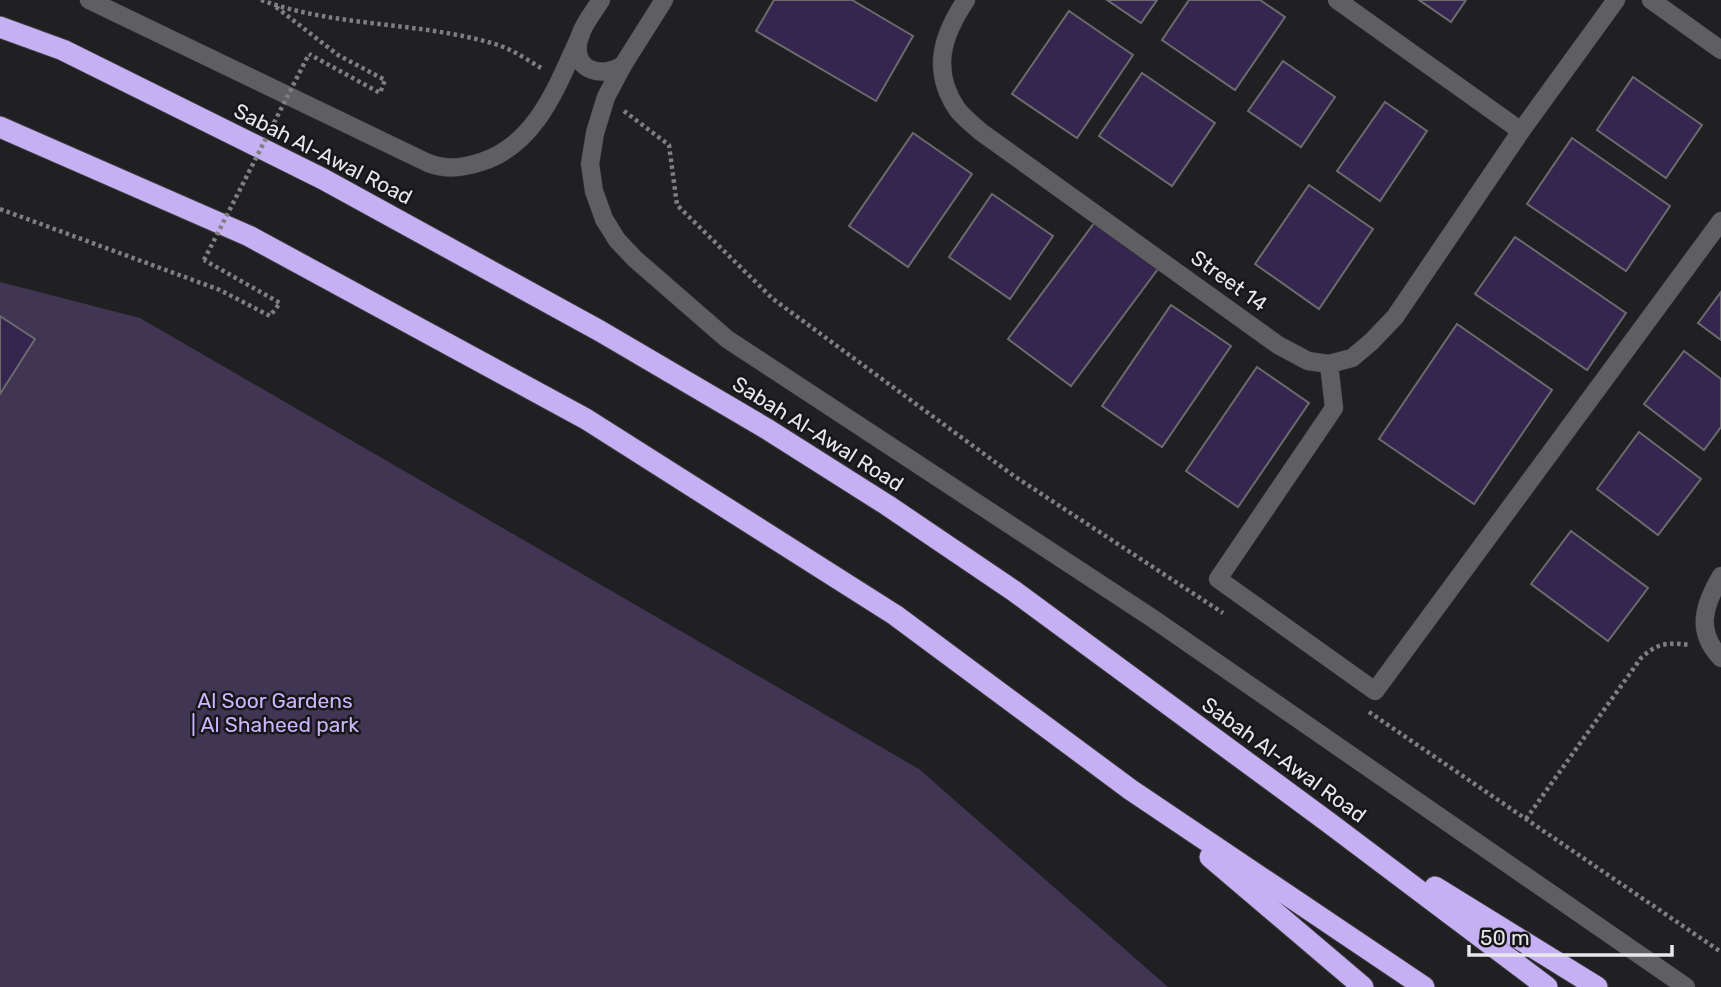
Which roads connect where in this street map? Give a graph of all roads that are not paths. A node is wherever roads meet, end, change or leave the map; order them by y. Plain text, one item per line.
1 (89, 0) edge
2 (601, 0) edge
3 (664, 0) edge
4 (966, 0) edge
5 (1337, 0) edge
6 (1616, 0) edge
7 (1651, 0) edge
8 (0, 21) edge
9 (0, 27) edge
10 (581, 34) junction
11 (64, 50) junction
12 (1721, 50) edge
13 (623, 65) junction
14 (0, 127) edge
15 (1521, 131) junction
16 (1721, 220) edge
17 (1329, 364) junction
18 (1721, 576) edge
19 (1716, 653) edge
20 (1131, 790) junction
21 (1328, 822) junction
22 (1363, 987) edge
23 (1424, 987) edge
24 (1547, 987) edge
25 (1597, 987) edge
26 (1686, 987) edge

1 - 10 street, Sabah Al-Awal Road
2 - 10 street, Sabah Al-Awal Road
3 - 13 street, Sabah Al-Awal Road
4 - 17 street, Street 14
5 - 15 street
6 - 15 street
7 - 12 street
8 - 11 highway
9 - 11 highway, Sabah Al-Awal Road
10 - 13 street
11 - 21 highway, Sabah Al-Awal Road
13 - 26 street, Sabah Al-Awal Road
14 - 20 highway
15 - 17 street
16 - 17 street
18 - 19 street
20 - 22 highway
20 - 23 highway
21 - 24 highway, Sabah Al-Awal Road
21 - 25 highway

